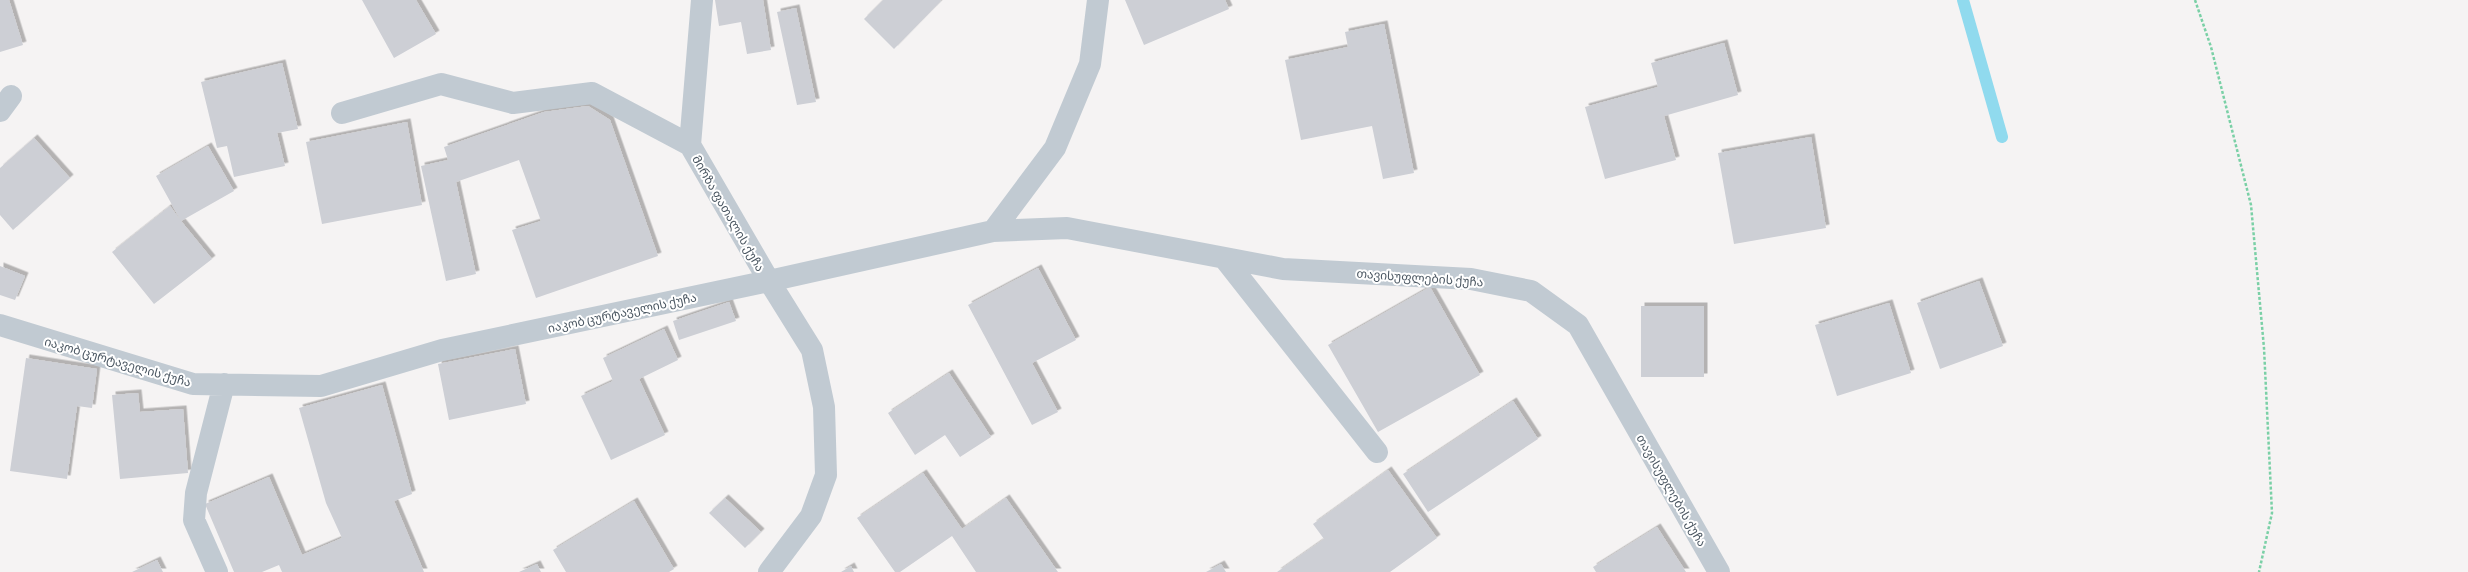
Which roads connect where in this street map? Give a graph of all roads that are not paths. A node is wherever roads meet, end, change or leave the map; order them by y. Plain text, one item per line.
1 (702, 0) edge
2 (1098, 0) edge
3 (342, 113) dead end
4 (690, 145) junction
5 (993, 231) junction
6 (1224, 258) junction
7 (769, 282) junction
8 (0, 326) edge
9 (224, 384) junction
10 (1377, 452) dead end
11 (217, 572) edge
12 (769, 572) edge
13 (1719, 572) edge

1 - 4 street, მირზა ფათალის ქუჩა
2 - 5 street
3 - 4 street
4 - 7 street, მირზა ფათალის ქუჩა
5 - 6 street, თავისუფლების ქუჩა
5 - 7 street, იაკობ ცურტაველის ქუჩა
6 - 10 street
6 - 13 street, თავისუფლების ქუჩა
7 - 9 street, იაკობ ცურტაველის ქუჩა
7 - 12 street, მირზა ფათალის ქუჩა
8 - 9 street, იაკობ ცურტაველის ქუჩა
9 - 11 street

